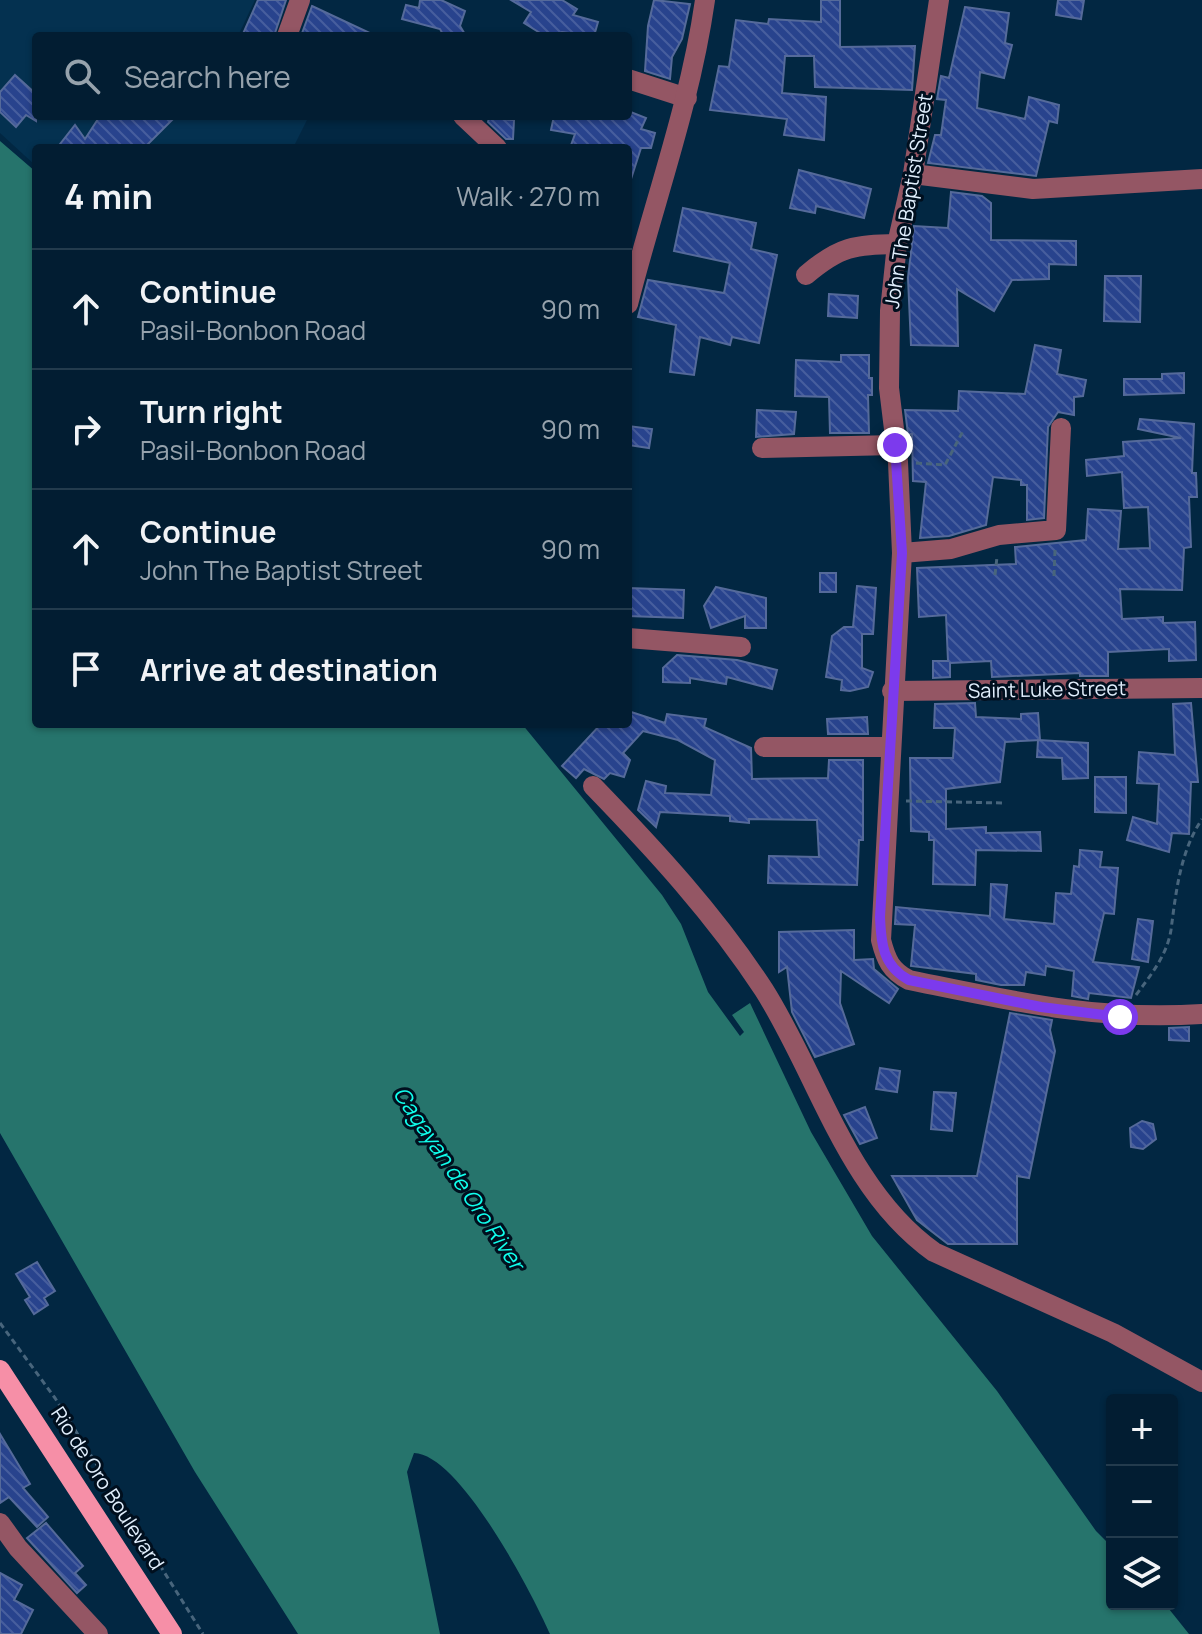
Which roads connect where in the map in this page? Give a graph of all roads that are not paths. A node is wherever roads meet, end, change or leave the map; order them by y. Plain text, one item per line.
1 (300, 0) edge
2 (705, 0) edge
3 (939, 0) edge
4 (288, 32) edge
5 (632, 80) edge
6 (687, 98) junction
7 (467, 120) edge
8 (493, 144) edge
9 (913, 174) junction
10 (1202, 179) edge
11 (897, 244) junction
12 (635, 250) edge
13 (632, 273) edge
14 (806, 275) dead end
15 (1061, 428) dead end
16 (762, 448) dead end
17 (897, 453) junction
18 (902, 553) junction
19 (632, 638) edge
20 (741, 647) dead end
21 (1202, 688) edge
22 (892, 691) junction
23 (764, 747) dead end
24 (889, 747) junction
25 (593, 786) dead end
26 (1202, 1014) edge
27 (0, 1370) edge
28 (1202, 1382) edge
29 (0, 1523) edge
30 (98, 1634) edge
31 (172, 1634) edge

1 - 4 street
2 - 6 street
3 - 9 street, John The Baptist Street
5 - 6 street
6 - 12 street
7 - 8 street
9 - 10 street
9 - 11 street, John The Baptist Street
11 - 14 street
11 - 17 street, John The Baptist Street
12 - 13 street
15 - 18 street
16 - 17 street
17 - 18 street, John The Baptist Street
18 - 22 street, John The Baptist Street
19 - 20 street
21 - 22 street, Saint Luke Street
22 - 24 street, John The Baptist Street
23 - 24 street
24 - 26 street, John The Baptist Street
25 - 28 street
27 - 31 main road, Rio de Oro Boulevard
29 - 30 street

